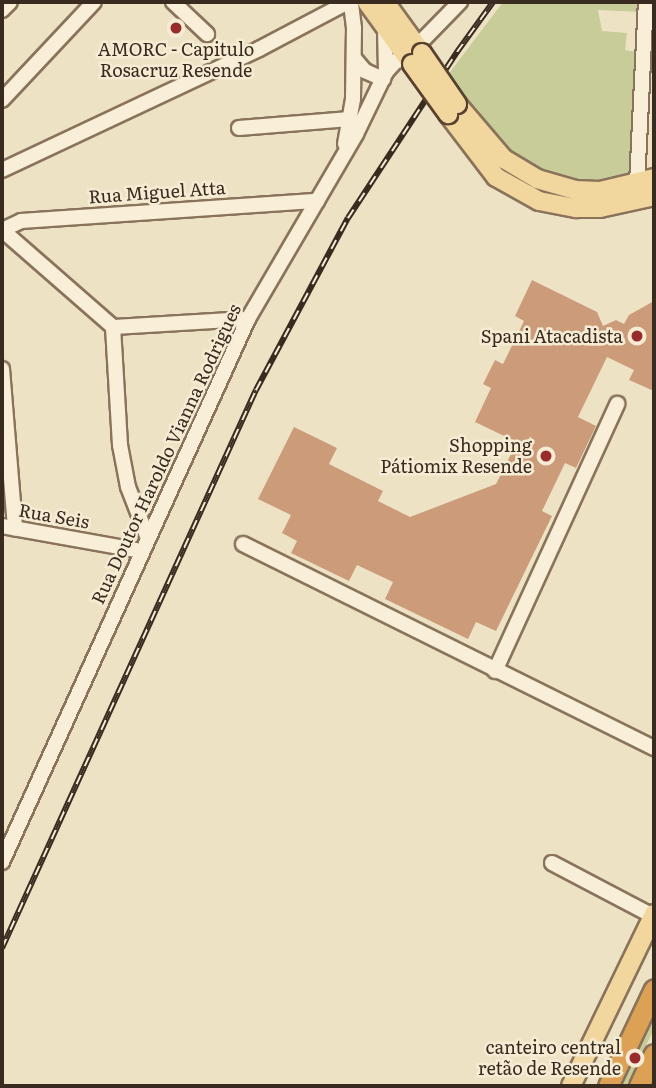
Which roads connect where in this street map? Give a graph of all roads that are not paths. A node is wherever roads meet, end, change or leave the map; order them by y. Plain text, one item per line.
1 (94, 2) edge
2 (173, 2) edge
3 (349, 2) edge
4 (367, 2) edge
5 (460, 2) edge
6 (646, 2) edge
7 (385, 15) edge
8 (207, 34) dead end
9 (415, 55) junction
10 (354, 58) junction
11 (385, 76) junction
12 (2, 100) edge
13 (453, 109) junction
14 (350, 119) junction
15 (239, 128) dead end
16 (342, 156) junction
17 (2, 170) edge
18 (646, 181) edge
19 (654, 196) edge
20 (317, 201) junction
21 (2, 230) edge
22 (248, 319) junction
23 (113, 327) junction
24 (2, 369) edge
25 (617, 404) dead end
26 (9, 527) edge
27 (147, 536) junction
28 (243, 544) dead end
29 (141, 551) junction
30 (495, 671) junction
31 (654, 748) edge
32 (2, 862) edge
33 (552, 863) dead end
34 (654, 915) edge
35 (654, 989) edge
36 (654, 1054) edge
37 (571, 1086) edge
38 (608, 1086) edge
39 (639, 1086) edge

1 - 12 street
2 - 8 street
3 - 10 street
3 - 17 street
4 - 7 main road
5 - 9 street
6 - 18 street
7 - 9 main road
7 - 11 street
9 - 11 street
9 - 13 main road, bridge
10 - 11 street
10 - 14 street
11 - 16 street, Rua Doutor Haroldo Vianna Rodrigues
13 - 18 main road
13 - 19 main road
14 - 15 street
14 - 16 street
16 - 20 street, Rua Doutor Haroldo Vianna Rodrigues
20 - 21 street, Rua Miguel Atta
20 - 22 street, Rua Doutor Haroldo Vianna Rodrigues
21 - 23 street
22 - 23 street
22 - 27 street, Rua Doutor Haroldo Vianna Rodrigues
23 - 27 street
24 - 26 street
25 - 30 street
26 - 29 street, Rua Seis
27 - 29 street, Rua Doutor Haroldo Vianna Rodrigues
28 - 30 street
29 - 32 street, Rua Doutor Haroldo Vianna Rodrigues
30 - 31 street
33 - 34 street
34 - 37 main road
35 - 38 highway
36 - 39 highway

